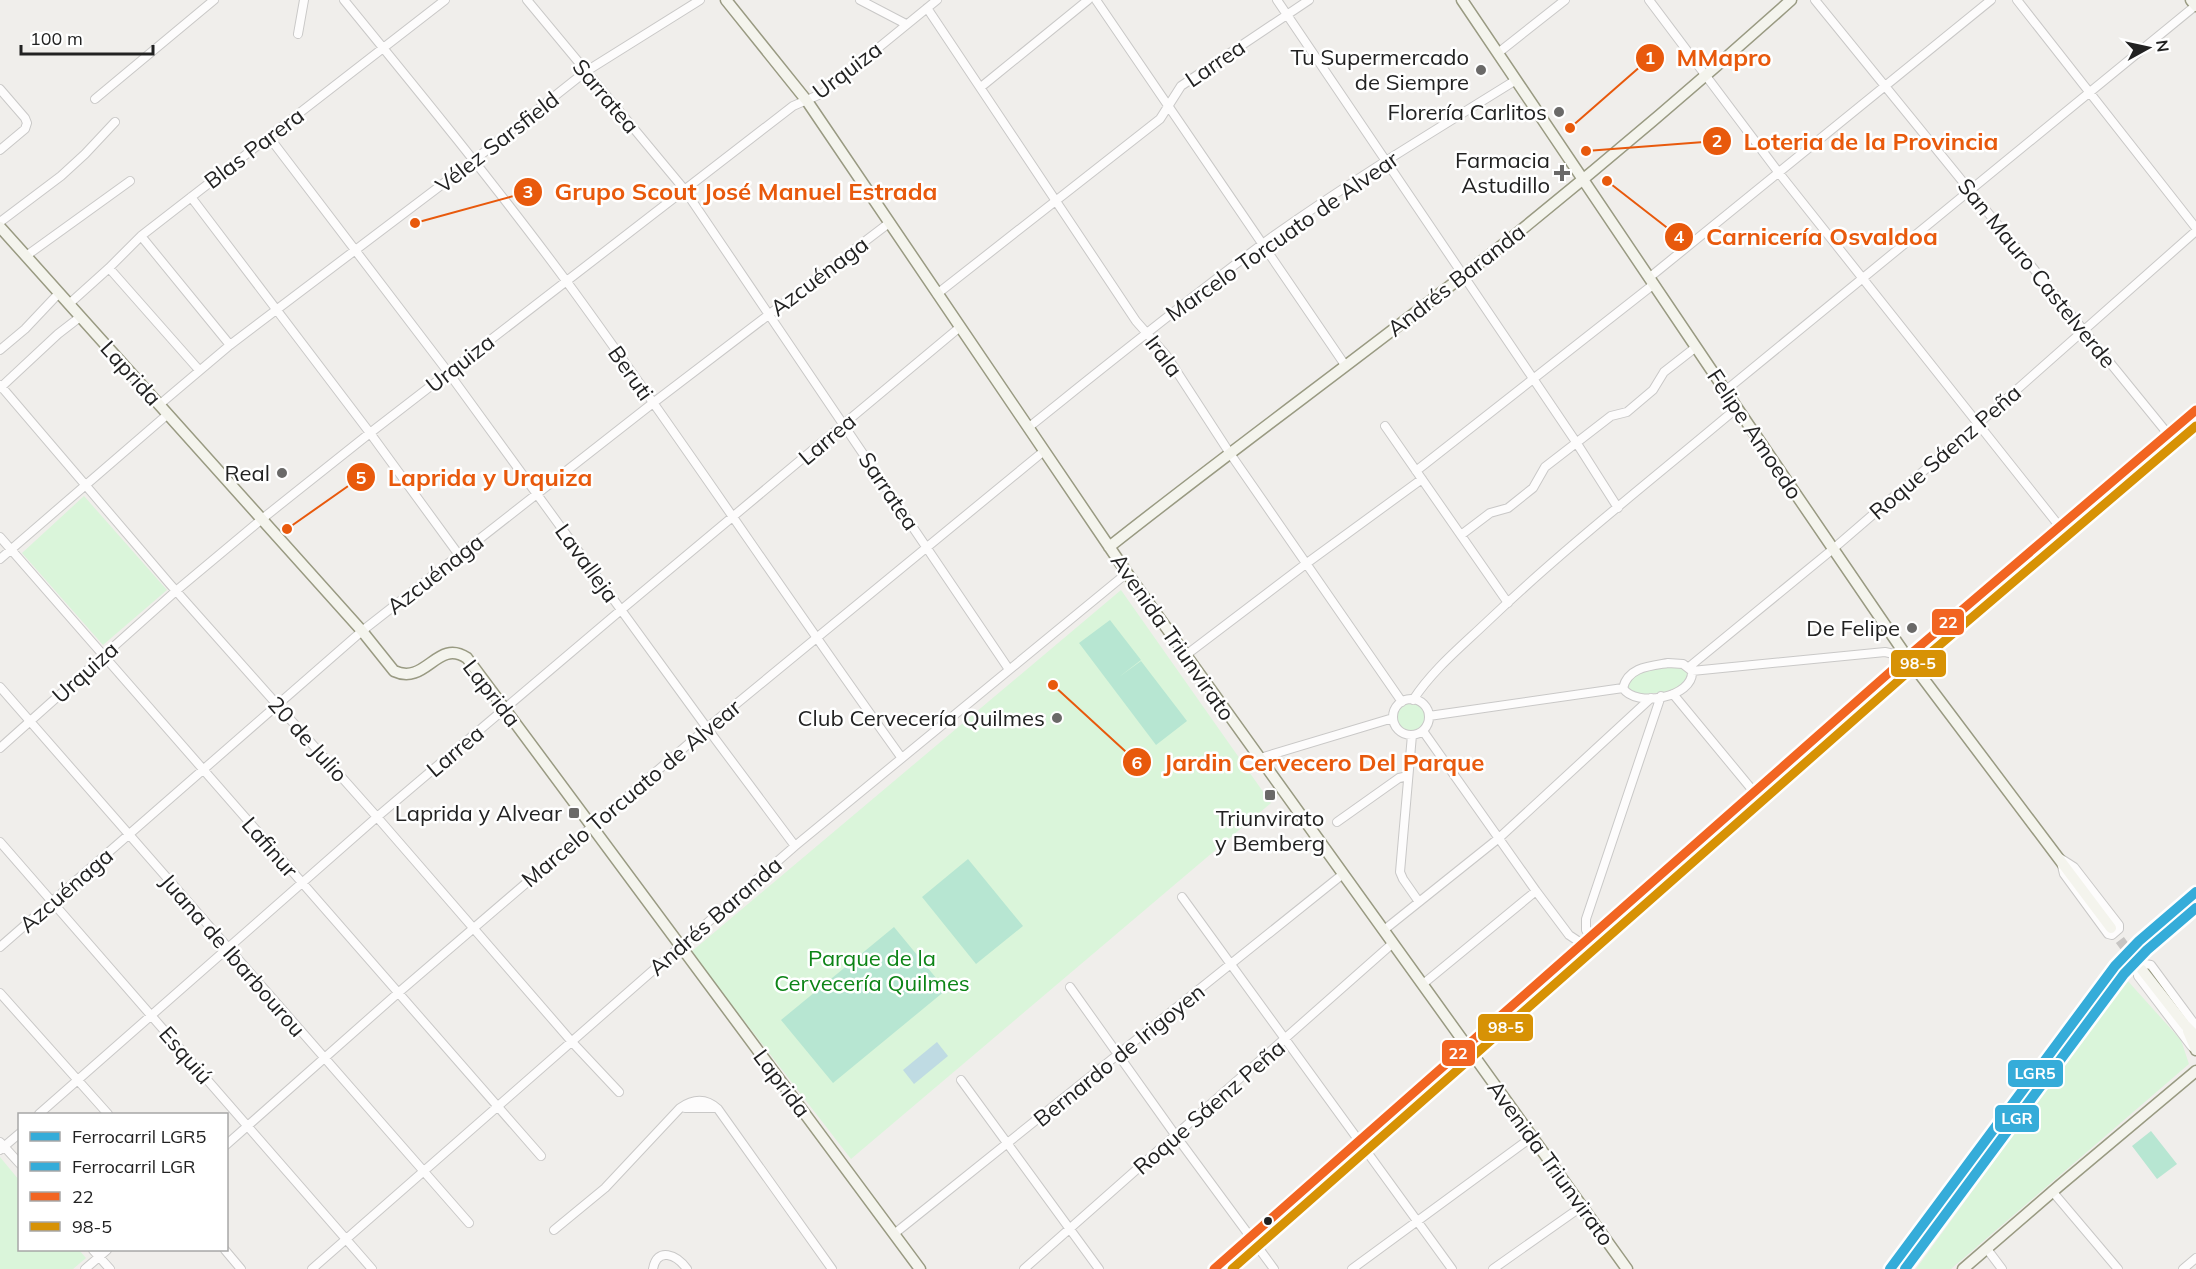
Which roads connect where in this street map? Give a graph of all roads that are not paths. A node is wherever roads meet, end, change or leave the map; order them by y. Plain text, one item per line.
1 (214, 0) edge
2 (304, 0) edge
3 (344, 0) edge
4 (445, 0) edge
5 (527, 0) edge
6 (700, 0) edge
7 (726, 0) edge
8 (860, 0) edge
9 (937, 0) edge
10 (1088, 0) edge
11 (1096, 0) edge
12 (1277, 0) edge
13 (1309, 0) edge
14 (1462, 0) edge
15 (1564, 0) edge
16 (1649, 0) edge
17 (1791, 0) edge
18 (1815, 0) edge
19 (1991, 0) edge
20 (2018, 0) edge
21 (2191, 0) edge
22 (2196, 6) edge
23 (927, 8) junction
24 (1287, 15) junction
25 (906, 24) junction
26 (298, 34) dead end
27 (384, 48) junction
28 (1498, 53) junction
29 (585, 72) junction
30 (1704, 75) junction
31 (1516, 80) junction
32 (1885, 86) junction
33 (981, 87) junction
34 (0, 89) edge
35 (2089, 92) junction
36 (95, 99) dead end
37 (807, 101) junction
38 (1169, 106) junction
39 (115, 122) dead end
40 (269, 137) junction
41 (0, 150) edge
42 (1386, 160) junction
43 (473, 161) junction
44 (1779, 173) junction
45 (1583, 180) junction
46 (130, 181) dead end
47 (684, 189) junction
48 (1970, 190) junction
49 (190, 197) junction
50 (1056, 202) junction
51 (0, 222) edge
52 (889, 223) junction
53 (0, 227) edge
54 (2196, 230) edge
55 (141, 236) junction
56 (1263, 244) junction
57 (355, 251) junction
58 (26, 256) junction
59 (109, 268) junction
60 (1462, 276) junction
61 (1862, 278) junction
62 (1652, 280) junction
63 (566, 282) junction
64 (59, 293) junction
65 (938, 294) junction
66 (69, 304) junction
67 (277, 310) junction
68 (769, 315) junction
69 (80, 318) junction
70 (960, 327) junction
71 (2084, 330) junction
72 (1148, 332) junction
73 (230, 345) junction
74 (1696, 346) junction
75 (0, 350) edge
76 (1345, 365) junction
77 (199, 370) junction
78 (448, 372) junction
79 (1533, 379) junction
80 (0, 386) edge
81 (1725, 391) junction
82 (652, 404) junction
83 (159, 405) junction
84 (1737, 408) junction
85 (2196, 410) edge
86 (168, 414) junction
87 (1978, 424) junction
88 (844, 425) junction
89 (1385, 426) dead end
90 (1029, 427) junction
91 (370, 433) junction
92 (2168, 434) junction
93 (1576, 442) junction
94 (1044, 451) junction
95 (1229, 453) junction
96 (1416, 471) junction
97 (1422, 479) junction
98 (85, 485) junction
99 (537, 494) junction
100 (1618, 507) junction
101 (732, 518) junction
102 (262, 519) junction
103 (2060, 527) junction
104 (1461, 535) junction
105 (0, 537) edge
106 (1109, 547) junction
107 (927, 548) junction
108 (11, 549) junction
109 (1833, 549) junction
110 (459, 555) junction
111 (0, 559) edge
112 (1307, 563) junction
113 (1127, 573) junction
114 (177, 590) junction
115 (1508, 603) junction
116 (621, 609) junction
117 (362, 631) junction
118 (815, 638) junction
119 (1186, 655) junction
120 (104, 656) junction
121 (1907, 657) junction
122 (1008, 668) junction
123 (1691, 669) junction
124 (0, 687) edge
125 (1623, 688) junction
126 (1673, 694) junction
127 (1661, 696) junction
128 (1651, 698) junction
129 (1413, 700) junction
130 (1402, 702) junction
131 (278, 704) junction
132 (505, 709) junction
133 (1429, 716) junction
134 (1393, 718) junction
135 (31, 721) junction
136 (707, 728) junction
137 (1423, 731) junction
138 (1412, 735) junction
139 (0, 748) edge
140 (901, 758) junction
141 (1260, 758) junction
142 (202, 770) junction
143 (1408, 776) junction
144 (1754, 792) junction
145 (377, 817) junction
146 (1337, 822) dead end
147 (591, 826) junction
148 (128, 836) junction
149 (1499, 838) junction
150 (0, 842) edge
151 (795, 846) junction
152 (2060, 858) junction
153 (1343, 874) junction
154 (302, 884) junction
155 (1536, 891) junction
156 (1182, 897) dead end
157 (53, 902) junction
158 (1419, 902) junction
159 (473, 928) junction
160 (2111, 928) tunnel mouth
161 (1384, 930) junction
162 (1585, 940) junction
163 (1393, 943) junction
164 (680, 946) junction
165 (0, 947) edge
166 (228, 949) junction
167 (1230, 965) junction
168 (2142, 970) tunnel mouth
169 (1423, 984) junction
170 (1070, 987) dead end
171 (0, 993) edge
172 (398, 993) junction
173 (152, 1016) junction
174 (2190, 1026) edge
175 (2196, 1036) edge
176 (1285, 1040) junction
177 (572, 1042) junction
178 (1466, 1045) junction
179 (2196, 1051) edge
180 (1118, 1056) junction
181 (324, 1059) junction
182 (2196, 1071) edge
183 (78, 1079) junction
184 (961, 1080) dead end
185 (619, 1092) dead end
186 (497, 1107) junction
187 (40, 1113) edge
188 (107, 1113) edge
189 (248, 1125) junction
190 (18, 1133) edge
191 (1176, 1136) junction
192 (1532, 1137) junction
193 (1358, 1142) junction
194 (228, 1143) edge
195 (1009, 1144) junction
196 (1, 1146) edge
197 (541, 1156) dead end
198 (18, 1162) edge
199 (423, 1172) junction
200 (2052, 1191) junction
201 (1581, 1207) junction
202 (1418, 1221) junction
203 (469, 1223) dead end
204 (1070, 1228) junction
205 (554, 1230) dead end
206 (894, 1234) junction
207 (1251, 1236) junction
208 (346, 1239) junction
209 (1987, 1249) junction
210 (94, 1251) edge
211 (106, 1251) edge
212 (226, 1251) edge
213 (99, 1256) junction
214 (2196, 1258) edge
215 (85, 1269) edge
216 (110, 1269) edge
217 (241, 1269) edge
218 (312, 1269) edge
219 (372, 1269) edge
220 (653, 1269) edge
221 (687, 1269) edge
222 (832, 1269) edge
223 (920, 1269) edge
224 (1024, 1269) edge
225 (1099, 1269) edge
226 (1214, 1269) edge
227 (1274, 1269) edge
228 (1352, 1269) edge
229 (1452, 1269) edge
230 (1493, 1269) edge
231 (1627, 1269) edge
232 (1964, 1269) edge
233 (2002, 1269) edge
234 (2118, 1269) edge
235 (2182, 1269) edge

1 - 36 street
2 - 26 street
3 - 27 street, Beruti
4 - 27 street, Blas Parera
5 - 29 street, Sarratea
6 - 29 street, Vélez Sarsfield
7 - 37 main road, Avenida Triunvirato
8 - 25 street
9 - 23 street, Urquiza
10 - 33 street
11 - 38 street
12 - 24 street
13 - 24 street, Larrea
14 - 28 main road, Felipe Amoedo
15 - 28 street
16 - 30 street
17 - 30 main road, Andrés Baranda
18 - 32 street, San Mauro Castelverde
19 - 32 street
20 - 35 street
21 - 22 main road
22 - 35 street
23 - 25 street, Urquiza
23 - 33 street, Irala
24 - 38 street, Larrea
24 - 42 street
25 - 37 street, Urquiza
27 - 40 street, Blas Parera
27 - 43 street, Beruti
28 - 31 main road, Felipe Amoedo
29 - 43 street, Vélez Sarsfield
29 - 47 street, Sarratea
30 - 44 street
30 - 45 main road, Andrés Baranda
31 - 42 street, Marcelo Torcuato de Alvear
31 - 45 main road, Felipe Amoedo
32 - 44 street
32 - 48 street, San Mauro Castelverde
33 - 50 street, Irala
34 - 41 street
35 - 48 street
35 - 54 street
37 - 47 street, Urquiza
37 - 52 main road, Avenida Triunvirato
38 - 50 street, Larrea
38 - 56 street
39 - 51 street
40 - 49 street, Blas Parera
40 - 57 street, Lavalleja
42 - 56 street, Marcelo Torcuato de Alvear
42 - 60 street
43 - 57 street, Vélez Sarsfield
43 - 63 street, Beruti
44 - 61 street
44 - 62 street
45 - 60 main road, Andrés Baranda
45 - 62 main road, Felipe Amoedo
46 - 58 street
47 - 63 street, Urquiza
47 - 68 street, Sarratea
48 - 61 street
48 - 71 street, San Mauro Castelverde
49 - 55 street, Blas Parera
49 - 67 street
50 - 65 street, Larrea
50 - 72 street, Irala
52 - 65 main road, Avenida Triunvirato
52 - 68 street, Azcuénaga
53 - 58 main road, Laprida
54 - 71 street, Roque Sáenz Peña
55 - 59 street, Blas Parera
55 - 73 street
56 - 72 street, Marcelo Torcuato de Alvear
56 - 76 street
57 - 67 street, Vélez Sarsfield
57 - 78 street, Lavalleja
58 - 64 main road, Laprida
59 - 66 street, Blas Parera
59 - 77 street
60 - 76 main road, Andrés Baranda
60 - 79 street
61 - 81 street
61 - 87 street
62 - 74 main road, Felipe Amoedo
62 - 79 street
63 - 78 street, Urquiza
63 - 82 street, Beruti
64 - 66 main road, Laprida
64 - 75 street
65 - 70 main road, Avenida Triunvirato
66 - 69 main road, Laprida
67 - 73 street, Vélez Sarsfield
67 - 91 street
68 - 82 street, Azcuénaga
68 - 88 street, Sarratea
69 - 80 street
69 - 83 main road, Laprida
70 - 88 street, Larrea
70 - 90 main road, Avenida Triunvirato
71 - 87 street, Roque Sáenz Peña
71 - 92 street, San Mauro Castelverde
72 - 90 street, Marcelo Torcuato de Alvear
72 - 95 street, Irala
73 - 77 street, Vélez Sarsfield
74 - 81 main road, Felipe Amoedo
74 - 93 street
76 - 95 main road, Andrés Baranda
77 - 83 street, Vélez Sarsfield
78 - 91 street, Urquiza
78 - 99 street, Lavalleja
79 - 93 street
79 - 96 street
80 - 98 street, 20 de Julio
81 - 84 main road, Felipe Amoedo
82 - 99 street, Azcuénaga
82 - 101 street, Beruti
83 - 86 main road, Laprida
84 - 100 street
84 - 109 main road, Felipe Amoedo
85 - 92 main road
86 - 98 street
86 - 102 main road, Laprida
87 - 103 street
87 - 109 street, Roque Sáenz Peña
88 - 101 street, Larrea
88 - 107 street, Sarratea
89 - 96 street
90 - 94 main road, Avenida Triunvirato
91 - 102 street, Urquiza
91 - 110 street
92 - 103 main road
93 - 100 street
93 - 104 street
94 - 106 main road, Avenida Triunvirato
94 - 107 street, Marcelo Torcuato de Alvear
95 - 106 main road, Andrés Baranda
95 - 112 street, Irala
96 - 97 street
97 - 104 street
97 - 112 street
98 - 108 street
98 - 114 street, 20 de Julio
99 - 110 street, Azcuénaga
99 - 116 street, Lavalleja
100 - 115 street
101 - 116 street, Larrea
101 - 118 street, Beruti
102 - 114 street, Urquiza
102 - 117 main road, Laprida
103 - 121 main road
104 - 115 street
105 - 108 street, Lafinur
106 - 113 main road, Avenida Triunvirato
107 - 118 street, Marcelo Torcuato de Alvear
107 - 122 street, Sarratea
108 - 111 street
108 - 120 street, Lafinur
109 - 121 main road, Felipe Amoedo
109 - 123 street, Roque Sáenz Peña
110 - 117 street, Azcuénaga
112 - 119 street
112 - 130 street, Irala
113 - 119 main road, Avenida Triunvirato
113 - 122 street, Andrés Baranda
114 - 120 street, Urquiza
114 - 131 street, 20 de Julio
115 - 129 street
116 - 132 street, Larrea
116 - 136 street, Lavalleja
117 - 131 street, Azcuénaga
117 - 132 main road, Laprida
118 - 136 street, Marcelo Torcuato de Alvear
118 - 140 street, Beruti
119 - 141 main road, Avenida Triunvirato
120 - 135 street, Urquiza
120 - 142 street, Lafinur
121 - 123 street
121 - 144 main road
121 - 152 main road, Felipe Amoedo
122 - 140 street, Andrés Baranda
123 - 125 street
123 - 126 street, Roque Sáenz Peña
124 - 135 street, Juana de Ibarbourou
125 - 128 street
125 - 133 street
126 - 127 street
126 - 144 street
127 - 128 street
127 - 162 street
128 - 149 street
129 - 130 street
129 - 133 street
130 - 134 street
131 - 142 street, Azcuénaga
131 - 145 street, 20 de Julio
132 - 145 street, Larrea
132 - 147 main road, Laprida
133 - 137 street
134 - 138 street
134 - 141 street
135 - 139 street, Urquiza
135 - 148 street, Juana de Ibarbourou
136 - 147 street, Marcelo Torcuato de Alvear
136 - 151 street, Lavalleja
137 - 138 street
137 - 149 street
138 - 143 street
140 - 151 street, Andrés Baranda
141 - 153 main road, Avenida Triunvirato
142 - 148 street, Azcuénaga
142 - 154 street, Lafinur
143 - 146 street
143 - 158 street
144 - 162 main road
145 - 154 street, Larrea
145 - 159 street, 20 de Julio
147 - 159 street, Marcelo Torcuato de Alvear
147 - 164 main road, Laprida
148 - 157 street, Azcuénaga
148 - 166 street, Juana de Ibarbourou
149 - 155 street
149 - 158 street
150 - 157 street, Esquiú
151 - 164 street, Andrés Baranda
152 - 152 street, Felipe Amoedo
152 - 160 main road, Felipe Amoedo
153 - 161 main road, Avenida Triunvirato
153 - 167 street, Bernardo de Irigoyen
154 - 166 street, Larrea
154 - 172 street, Lafinur
155 - 162 street
155 - 169 street
156 - 167 street
157 - 165 street, Azcuénaga
157 - 173 street, Esquiú
158 - 161 street
159 - 172 street, Marcelo Torcuato de Alvear
159 - 177 street, 20 de Julio
161 - 163 main road, Avenida Triunvirato
162 - 178 main road
163 - 169 main road, Avenida Triunvirato
163 - 176 street, Roque Sáenz Peña
164 - 177 street, Andrés Baranda
164 - 206 main road, Laprida
166 - 173 street, Larrea
166 - 181 street, Juana de Ibarbourou
167 - 176 street
167 - 180 street, Bernardo de Irigoyen
168 - 174 main road
169 - 178 main road, Avenida Triunvirato
170 - 180 street
171 - 183 street
172 - 181 street, Marcelo Torcuato de Alvear
172 - 186 street, Lafinur
173 - 183 street, Larrea
173 - 189 street, Esquiú
174 - 175 main road
174 - 179 main road
174 - 179 street
176 - 191 street, Roque Sáenz Peña
176 - 193 street
177 - 185 street, 20 de Julio
177 - 186 street, Andrés Baranda
178 - 192 main road, Avenida Triunvirato
178 - 193 main road
180 - 191 street
180 - 195 street, Bernardo de Irigoyen
181 - 189 street, Marcelo Torcuato de Alvear
181 - 199 street, Juana de Ibarbourou
182 - 200 main road
183 - 187 street, Larrea
183 - 188 street
184 - 195 street
186 - 197 street, Lafinur
186 - 199 street, Andrés Baranda
189 - 194 street, Marcelo Torcuato de Alvear
189 - 208 street, Esquiú
190 - 196 street
191 - 204 street, Roque Sáenz Peña
191 - 207 street
192 - 201 main road, Avenida Triunvirato
192 - 202 street
193 - 202 street
193 - 207 main road
195 - 204 street
195 - 206 street, Bernardo de Irigoyen
196 - 198 street
199 - 203 street, Juana de Ibarbourou
199 - 208 street, Andrés Baranda
200 - 209 main road
200 - 234 street
201 - 230 street
201 - 231 main road, Avenida Triunvirato
202 - 228 street
202 - 229 street
204 - 224 street, Roque Sáenz Peña
204 - 225 street
205 - 222 street
206 - 223 main road, Laprida
207 - 226 main road
207 - 227 street
208 - 218 street, Andrés Baranda
208 - 219 street, Esquiú
209 - 232 main road
209 - 233 street
210 - 213 street
211 - 213 street
212 - 217 street
213 - 215 street
213 - 216 street
214 - 235 street
220 - 221 street

